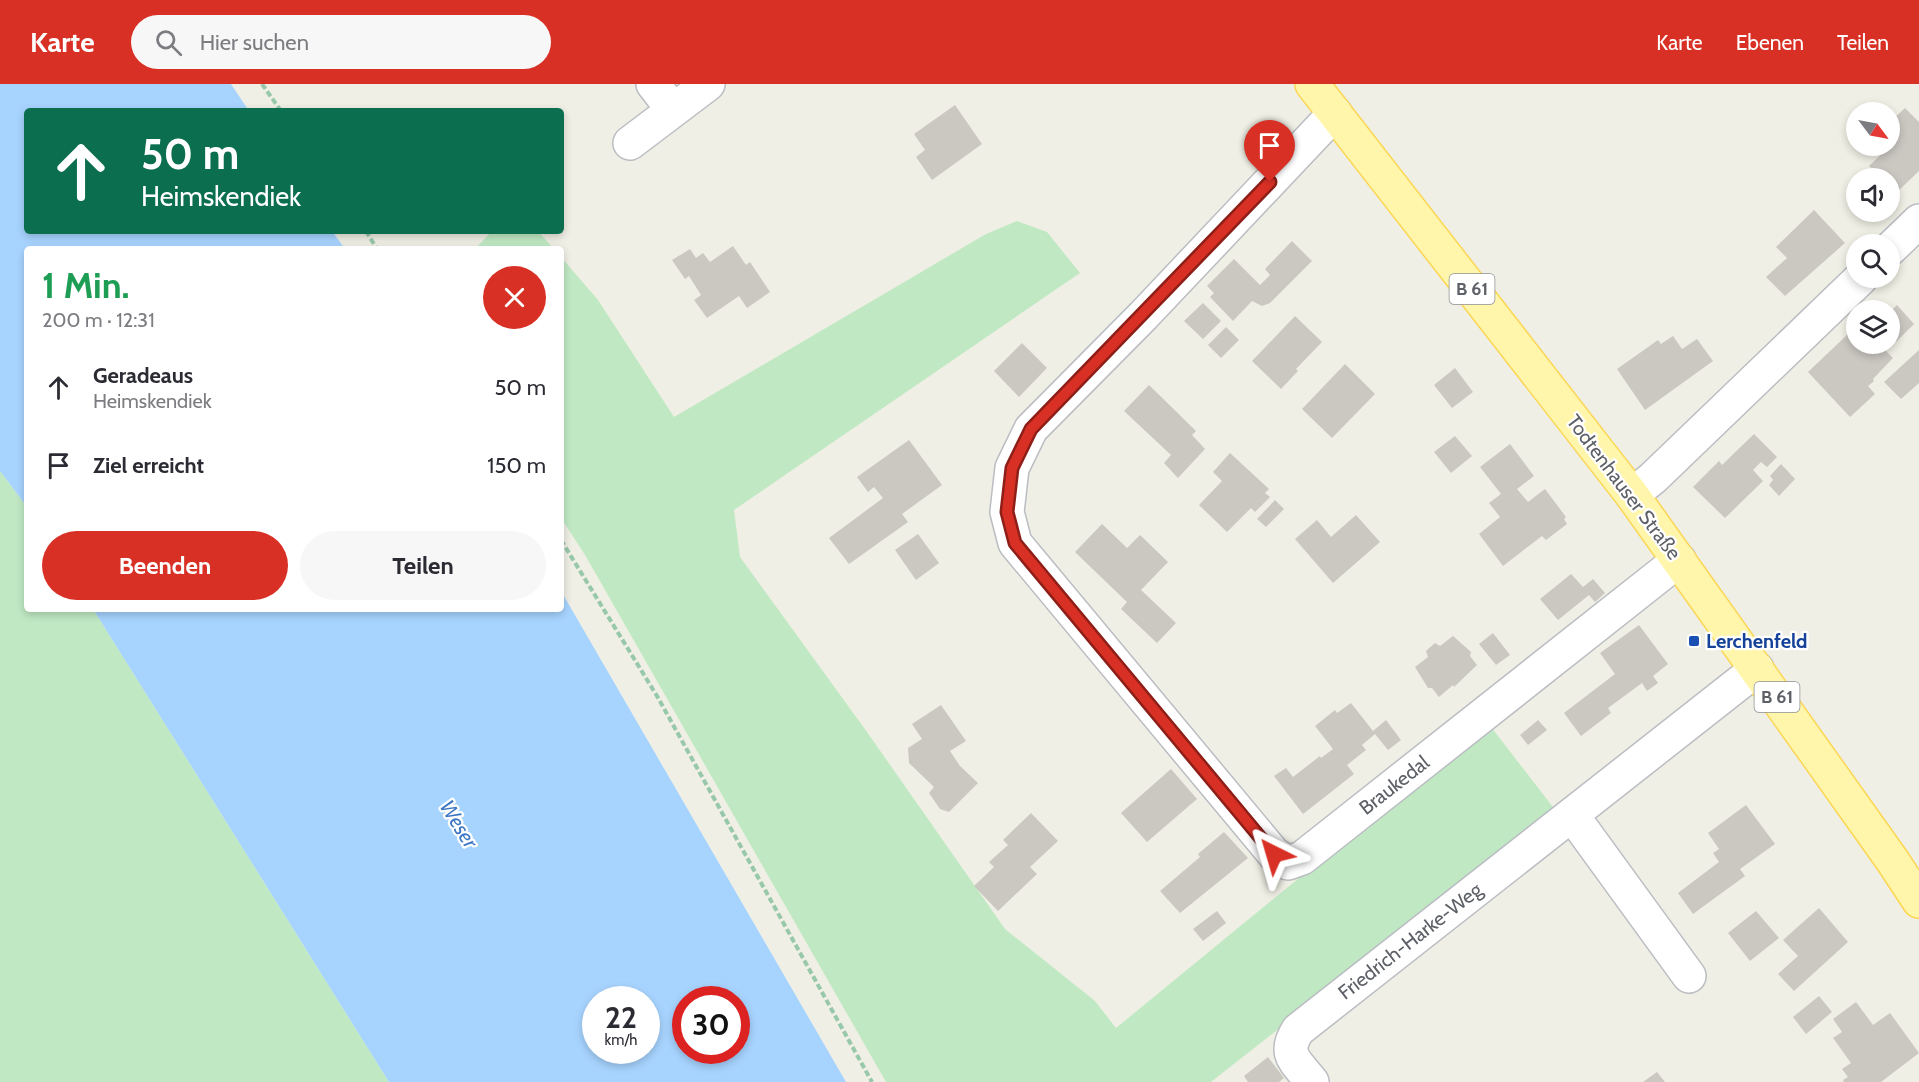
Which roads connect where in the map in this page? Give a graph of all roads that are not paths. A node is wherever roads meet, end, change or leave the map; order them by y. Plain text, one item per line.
1 (653, 84) edge
2 (708, 84) edge
3 (1312, 84) edge
4 (673, 110) junction
5 (1335, 113) junction
6 (630, 143) dead end
7 (1919, 221) edge
8 (1900, 239) edge
9 (1851, 288) edge
10 (1632, 495) junction
11 (1679, 560) junction
12 (1758, 669) junction
13 (1572, 815) junction
14 (1919, 901) edge
15 (1689, 976) dead end
16 (1312, 1082) edge

1 - 4 street
2 - 4 street
3 - 5 main road, Todtenhauser Straße / B 61
4 - 6 street
5 - 10 main road, Todtenhauser Straße / B 61
5 - 11 street, Braukedal
7 - 8 street
9 - 10 street
10 - 11 main road, Todtenhauser Straße / B 61
11 - 12 main road, Todtenhauser Straße / B 61
12 - 13 street, Friedrich-Harke-Weg
12 - 14 main road, Todtenhauser Straße / B 61
13 - 15 street
13 - 16 street, Friedrich-Harke-Weg

